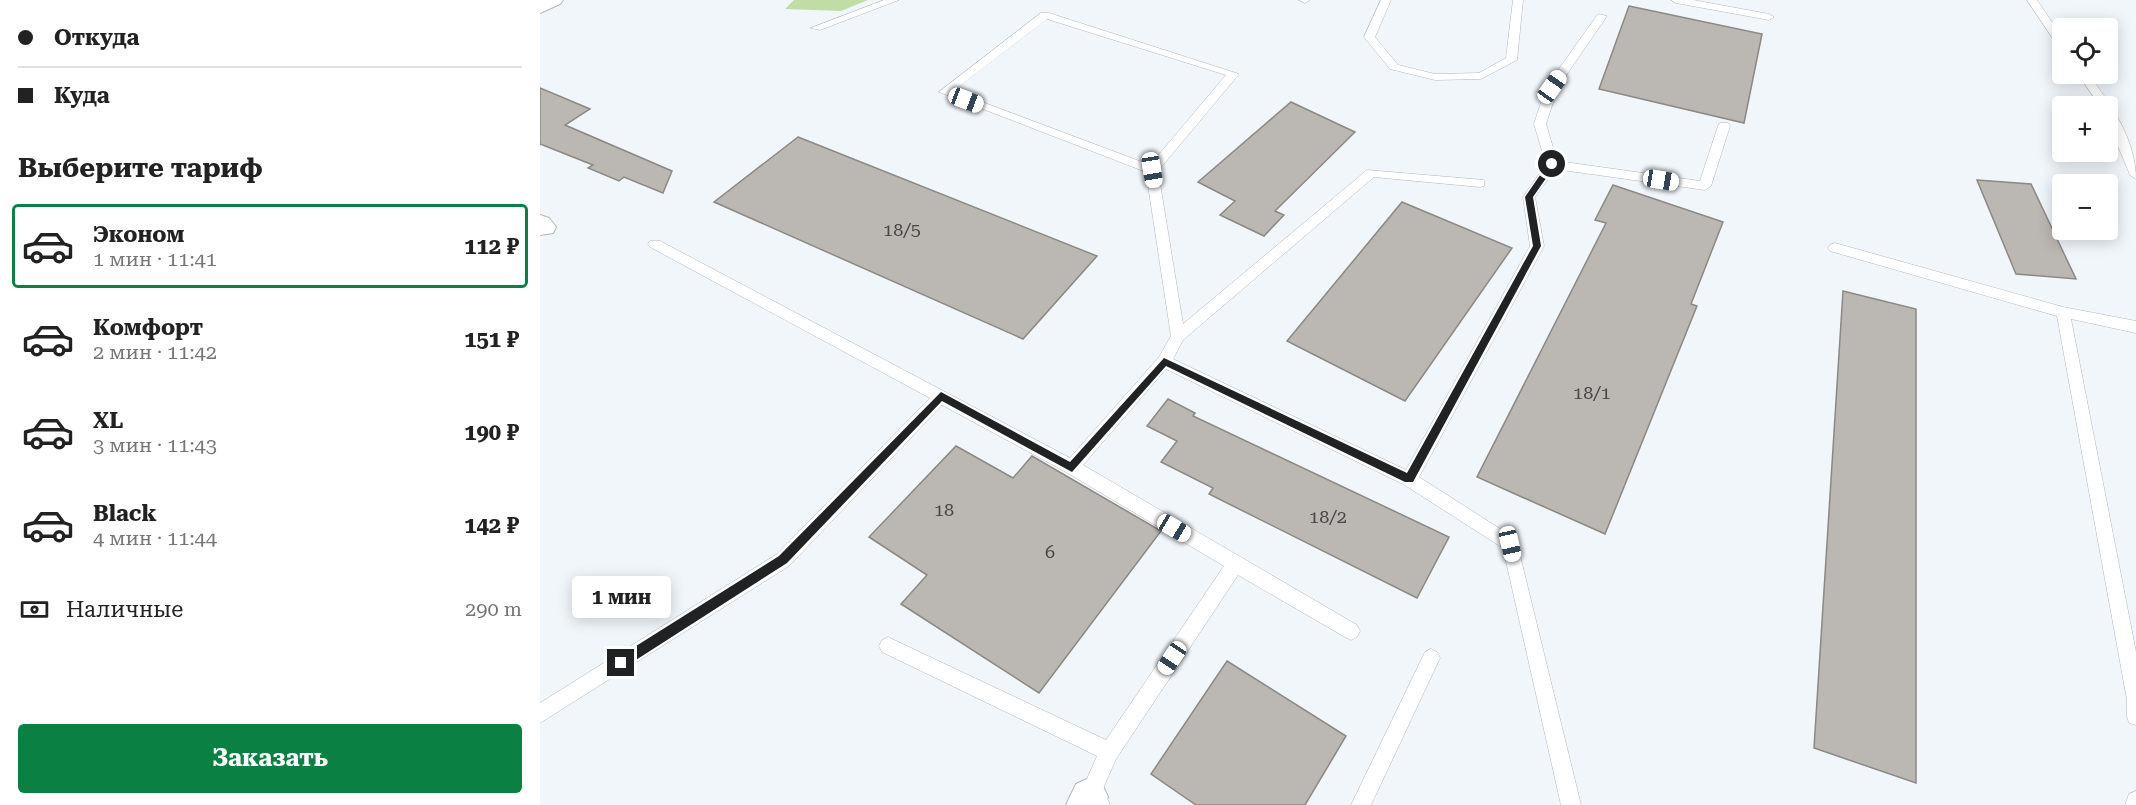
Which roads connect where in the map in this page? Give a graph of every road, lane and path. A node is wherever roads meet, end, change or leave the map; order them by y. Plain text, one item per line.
1 (553, 0) edge
2 (894, 0) edge
3 (1386, 0) edge
4 (1518, 0) edge
5 (1676, 0) edge
6 (2032, 0) edge
7 (540, 7) edge
8 (1602, 16) dead end
9 (1769, 17) dead end
10 (816, 28) dead end
11 (2052, 29) edge
12 (1724, 126) dead end
13 (2118, 133) edge
14 (1552, 164) junction
15 (1152, 170) junction
16 (2136, 175) edge
17 (1480, 183) dead end
18 (655, 244) dead end
19 (1835, 248) dead end
20 (2063, 312) junction
21 (2136, 327) edge
22 (1178, 336) junction
23 (1164, 362) junction
24 (941, 396) junction
25 (1072, 467) junction
26 (1409, 479) junction
27 (1235, 564) junction
28 (1351, 631) dead end
29 (888, 646) dead end
30 (1431, 658) dead end
31 (540, 714) edge
32 (2136, 716) edge
33 (1109, 752) junction
34 (1091, 803) edge
35 (1361, 805) edge
36 (1571, 805) edge

1 - 7 street
2 - 10 lane
3 - 4 lane
5 - 9 lane
6 - 11 lane
8 - 14 lane
12 - 14 lane
13 - 16 lane
14 - 26 lane
15 - 15 lane
15 - 22 lane
17 - 22 lane
18 - 24 lane
19 - 20 lane
20 - 21 lane
20 - 32 lane
22 - 23 lane
23 - 25 lane
23 - 26 lane
24 - 25 lane
24 - 31 lane
25 - 27 lane
26 - 36 lane
27 - 28 lane
27 - 33 lane
29 - 33 lane
30 - 35 lane
33 - 34 lane

